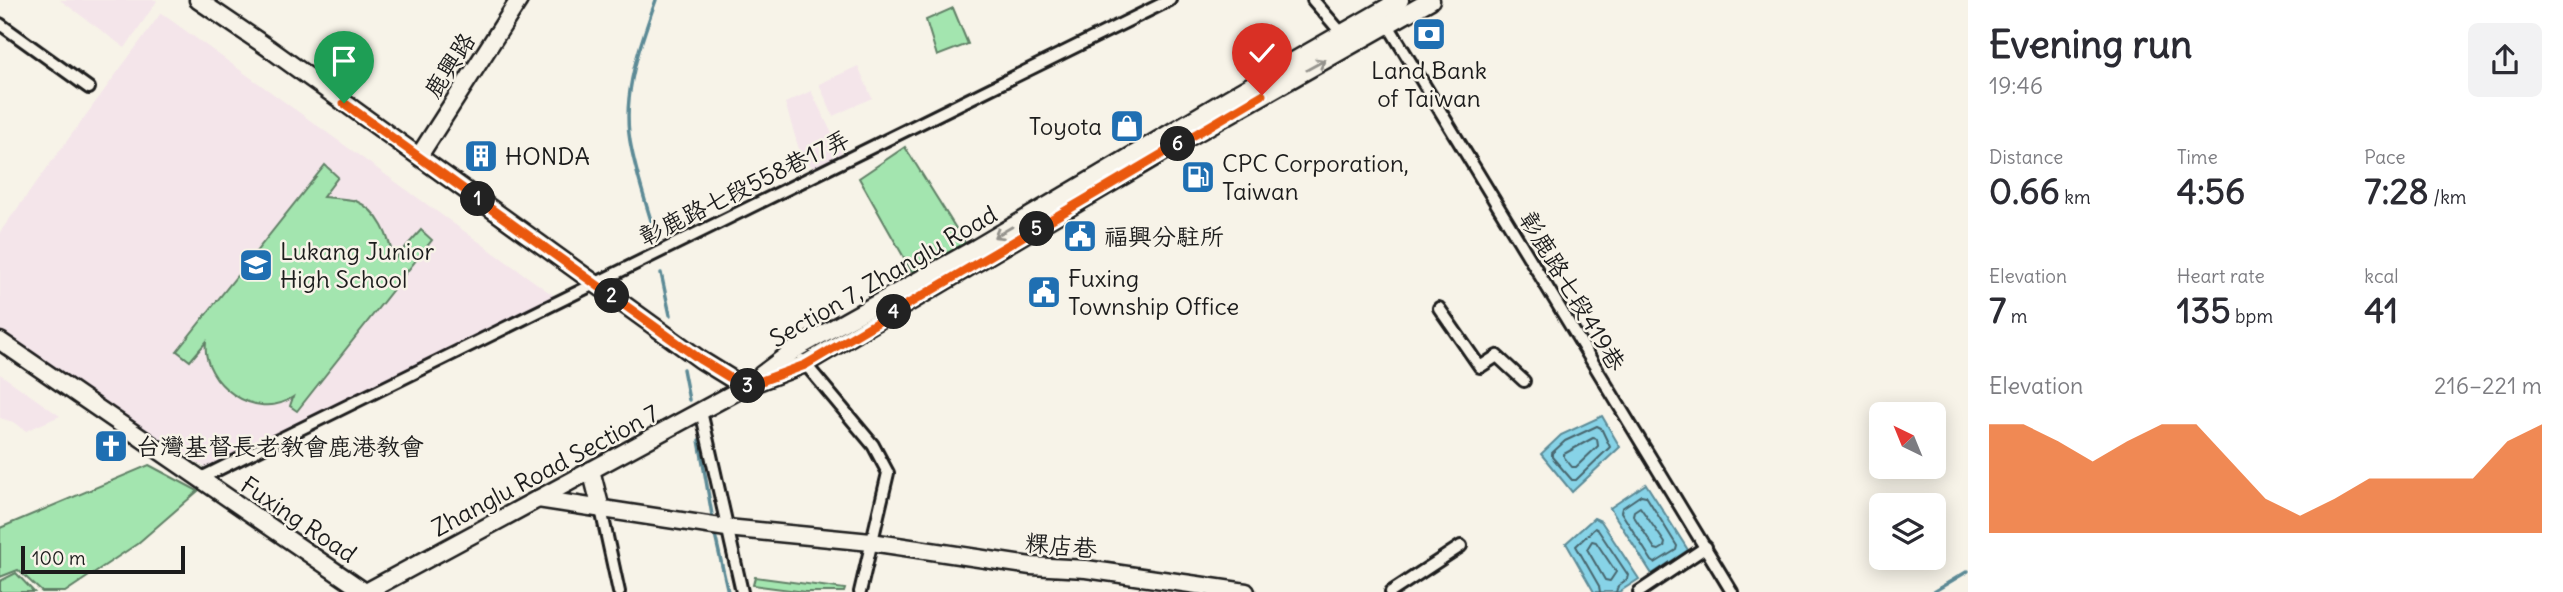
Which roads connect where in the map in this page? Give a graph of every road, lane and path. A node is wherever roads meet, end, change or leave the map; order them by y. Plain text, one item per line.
1 (198, 0) edge
2 (520, 0) edge
3 (1170, 0) edge
4 (1313, 0) edge
5 (1400, 0) edge
6 (1431, 0) edge
7 (1383, 18) junction
8 (0, 24) edge
9 (1347, 39) junction
10 (89, 88) dead end
11 (419, 156) junction
12 (596, 284) junction
13 (1438, 308) dead end
14 (1, 345) edge
15 (794, 350) junction
16 (805, 365) junction
17 (1524, 381) dead end
18 (745, 387) junction
19 (701, 411) junction
20 (591, 470) junction
21 (199, 479) junction
22 (538, 499) junction
23 (601, 509) junction
24 (727, 528) junction
25 (871, 542) junction
26 (1461, 546) dead end
27 (1706, 547) junction
28 (366, 592) edge
29 (619, 592) edge
30 (742, 592) edge
31 (860, 592) edge
32 (1246, 592) edge
33 (1391, 592) edge
34 (1639, 592) edge
35 (1732, 592) edge

1 - 11 main road
2 - 11 main road, 鹿興路
3 - 12 street, 彰鹿路七段558巷17弄
4 - 9 street
5 - 7 main road, Section 7, Zhanglu Road
6 - 7 main road, Section 7, Zhanglu Road
7 - 9 main road, Section 7, Zhanglu Road
7 - 27 street, 彰鹿路七段419巷
8 - 10 street
9 -> 15 main road, Section 7, Zhanglu Road
16 -> 9 main road, Section 7, Zhanglu Road
11 - 12 main road
12 - 18 main road
12 - 21 street, 彰鹿路七段558巷17弄
13 - 17 street
14 - 21 main road, Fuxing Road
15 - 16 street
15 - 18 main road, Section 7, Zhanglu Road
16 - 18 main road, Section 7, Zhanglu Road
16 - 25 street
18 - 19 main road, Zhanglu Road Section 7
19 - 20 main road, Zhanglu Road Section 7
19 - 24 street
20 - 22 main road, Zhanglu Road Section 7
20 - 23 main road
21 - 28 main road, Fuxing Road
22 - 23 main road, 粿店巷
22 - 28 main road, Zhanglu Road Section 7
23 - 24 main road, 粿店巷
23 - 29 street
24 - 25 main road, 粿店巷
24 - 30 street
25 - 31 street
25 - 32 main road, 粿店巷
26 - 33 street
27 - 34 street
27 - 35 street, 彰鹿路七段419巷

